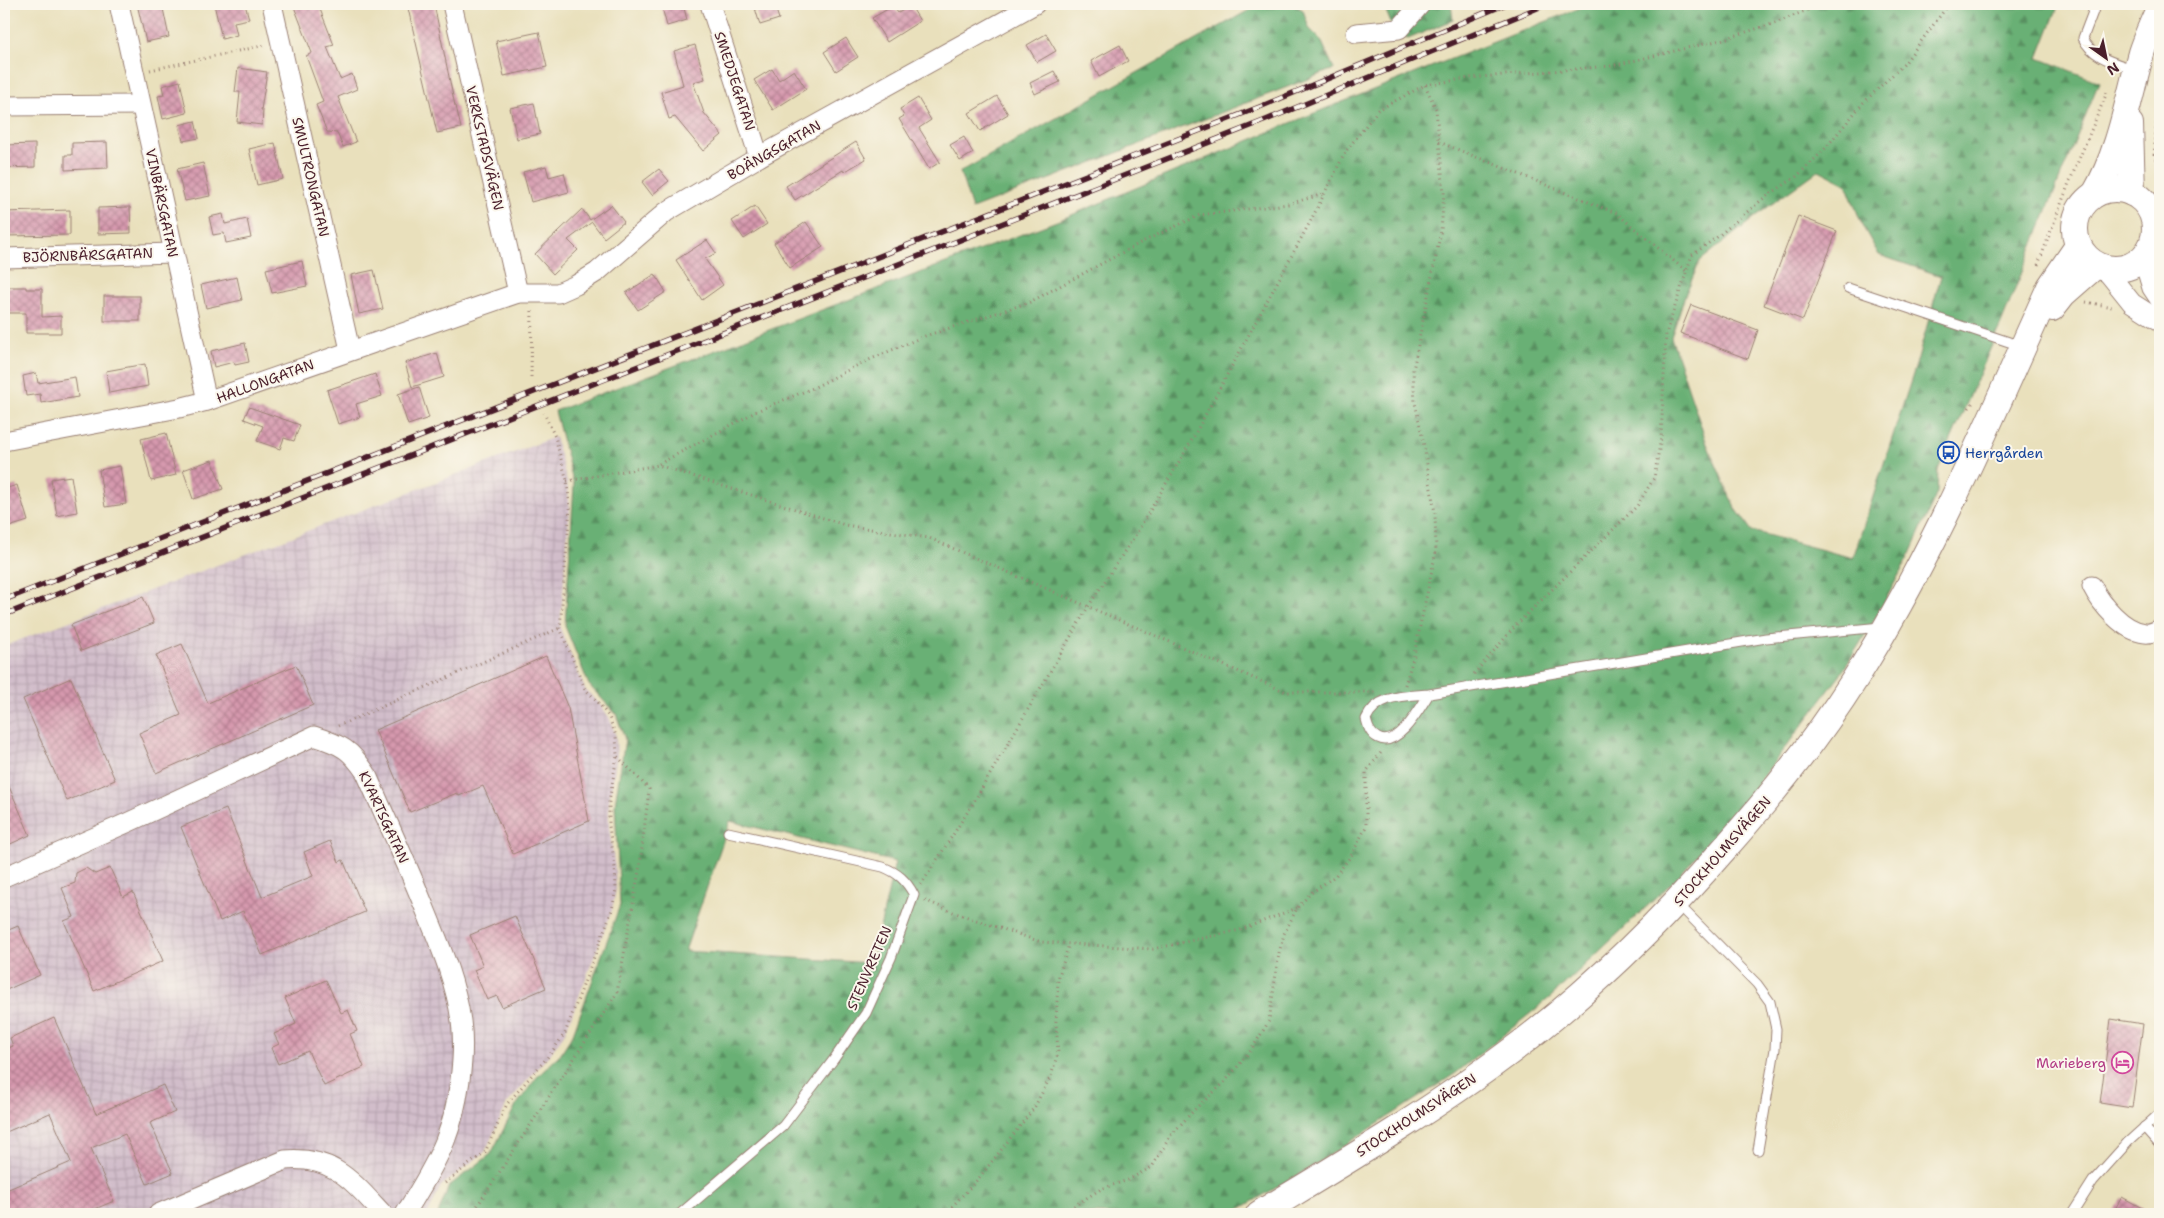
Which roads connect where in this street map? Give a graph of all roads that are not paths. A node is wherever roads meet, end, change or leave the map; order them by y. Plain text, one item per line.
1 (119, 4) edge
2 (272, 4) edge
3 (452, 4) edge
4 (710, 4) edge
5 (1036, 4) edge
6 (1422, 4) edge
7 (2096, 4) edge
8 (2160, 6) edge
9 (1011, 9) edge
10 (1356, 33) dead end
11 (2137, 76) edge
12 (141, 105) junction
13 (4, 106) edge
14 (759, 157) junction
15 (2095, 194) junction
16 (2144, 199) edge
17 (2078, 246) junction
18 (2151, 252) edge
19 (173, 253) junction
20 (4, 258) edge
21 (2100, 267) junction
22 (1848, 288) dead end
23 (526, 293) junction
24 (2160, 300) edge
25 (2160, 320) edge
26 (2023, 346) junction
27 (350, 350) junction
28 (207, 401) junction
29 (4, 441) edge
30 (2092, 586) dead end
31 (1886, 626) junction
32 (2160, 629) edge
33 (1429, 694) junction
34 (728, 832) dead end
35 (4, 877) edge
36 (1677, 903) junction
37 (2160, 1112) edge
38 (2144, 1127) junction
39 (2160, 1145) edge
40 (1758, 1150) dead end
41 (158, 1214) edge
42 (383, 1214) edge
43 (405, 1214) edge
44 (680, 1214) edge
45 (1259, 1214) edge
46 (2072, 1214) edge

1 - 12 street, VINBÄRSGATAN
2 - 27 street, SMULTRONGATAN
3 - 23 street, VERKSTADSVÄGEN
4 - 14 street, SMEDJEGATAN
5 - 9 street, BOÄNGSGATAN
6 - 10 street
7 - 11 lane
8 - 11 main road
9 - 14 street, BOÄNGSGATAN
11 - 15 main road
11 - 16 main road
12 - 13 street
12 - 19 street, VINBÄRSGATAN
14 - 23 street, BOÄNGSGATAN
15 - 16 main road
15 - 17 main road
16 - 18 main road
17 - 21 main road
17 - 26 main road, STOCKHOLMSVÄGEN
18 - 21 main road
18 - 24 street
19 - 20 street, BJÖRNBÄRSGATAN
19 - 28 street, VINBÄRSGATAN
21 - 25 street
21 - 26 main road, STOCKHOLMSVÄGEN
22 - 26 lane
23 - 27 street, HALLONGATAN
26 - 31 main road, STOCKHOLMSVÄGEN
27 - 28 street, HALLONGATAN
28 - 29 street, HALLONGATAN
30 - 32 street
31 - 33 lane
31 - 36 main road, STOCKHOLMSVÄGEN
33 - 33 lane
34 - 44 lane, STENVRETEN
35 - 43 street, KVARTSGATAN
36 - 40 lane
36 - 45 main road, STOCKHOLMSVÄGEN
37 - 38 lane
38 - 39 lane
38 - 46 lane
41 - 42 street

